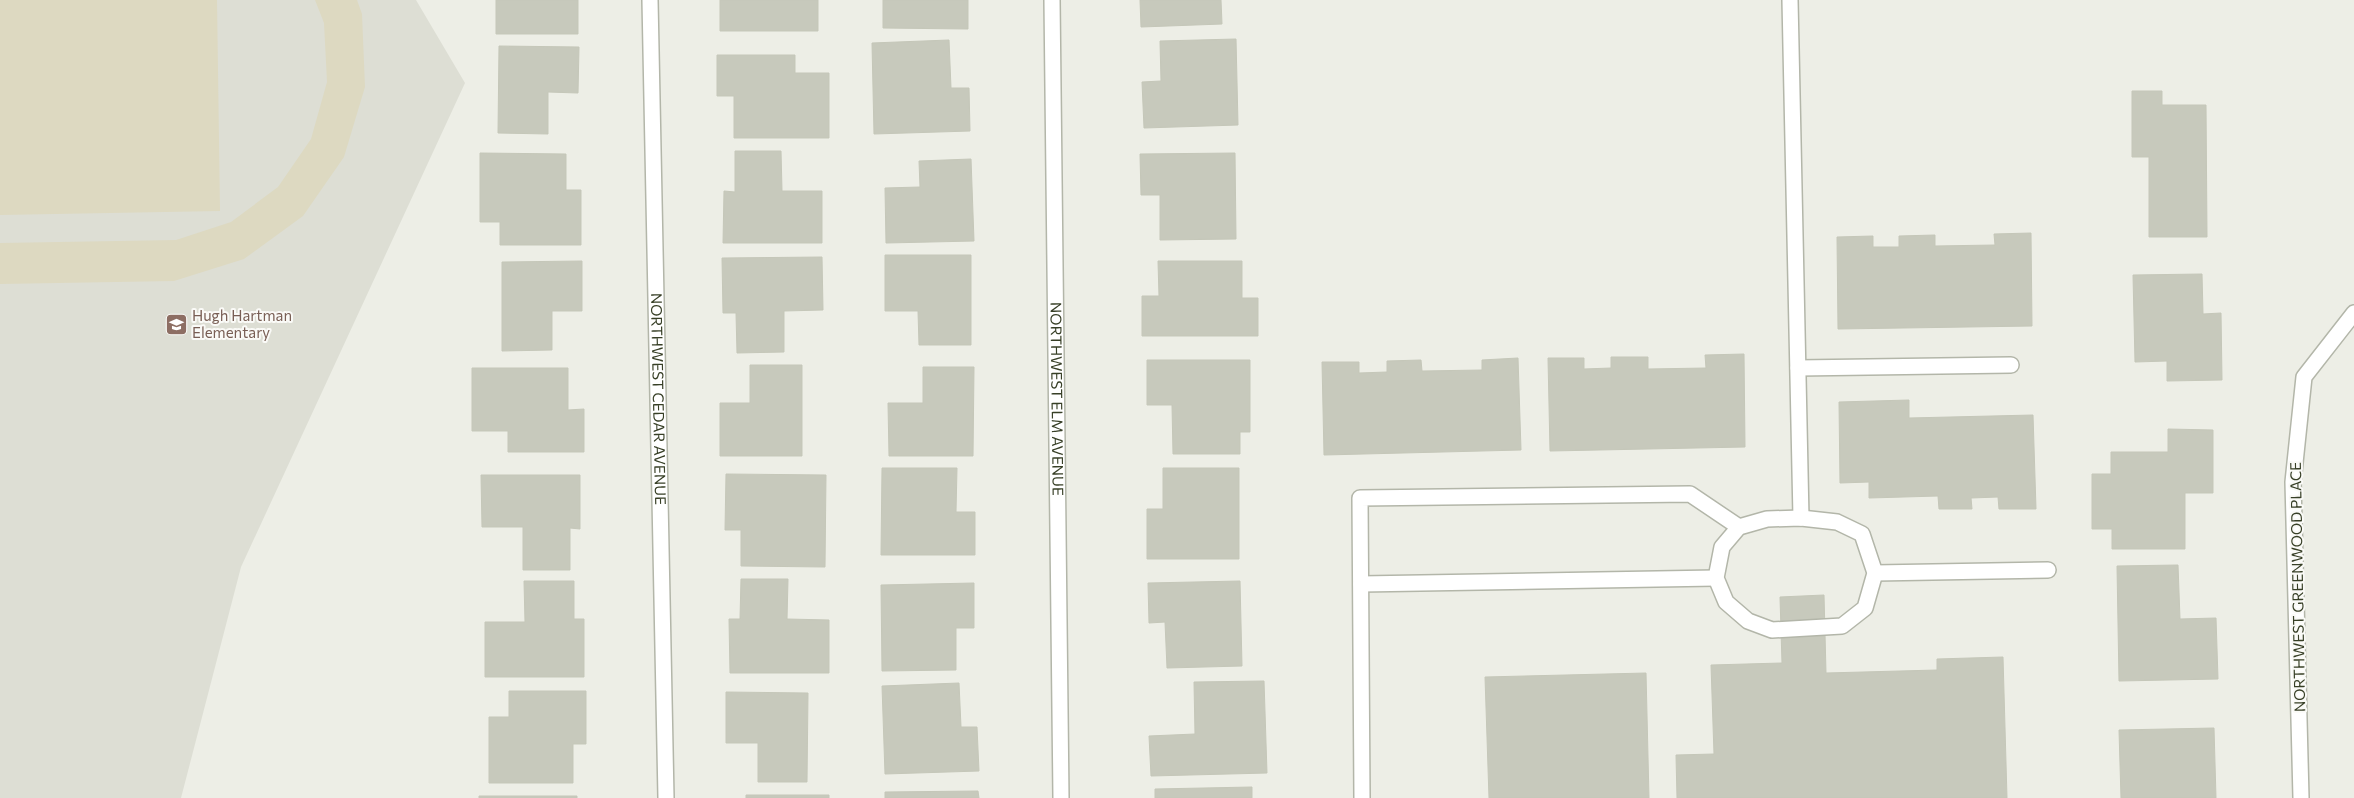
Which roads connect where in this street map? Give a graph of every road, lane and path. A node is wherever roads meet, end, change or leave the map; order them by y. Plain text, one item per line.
1 (650, 0) edge
2 (1052, 0) edge
3 (1790, 0) edge
4 (2354, 313) edge
5 (2011, 366) dead end
6 (1798, 368) junction
7 (1801, 518) junction
8 (1738, 527) junction
9 (2048, 570) dead end
10 (1875, 573) junction
11 (1716, 578) junction
12 (1361, 584) junction
13 (666, 798) edge
14 (1061, 798) edge
15 (1362, 798) edge
16 (2301, 798) edge

1 - 13 street, NORTHWEST CEDAR AVENUE
2 - 14 street, NORTHWEST ELM AVENUE
3 - 6 street
4 - 16 street, NORTHWEST GREENWOOD PLACE
5 - 6 street
6 - 7 street
7 - 8 street
7 - 10 street
8 - 11 street
8 - 12 street
9 - 10 street
10 - 11 street
11 - 12 street
12 - 15 street

